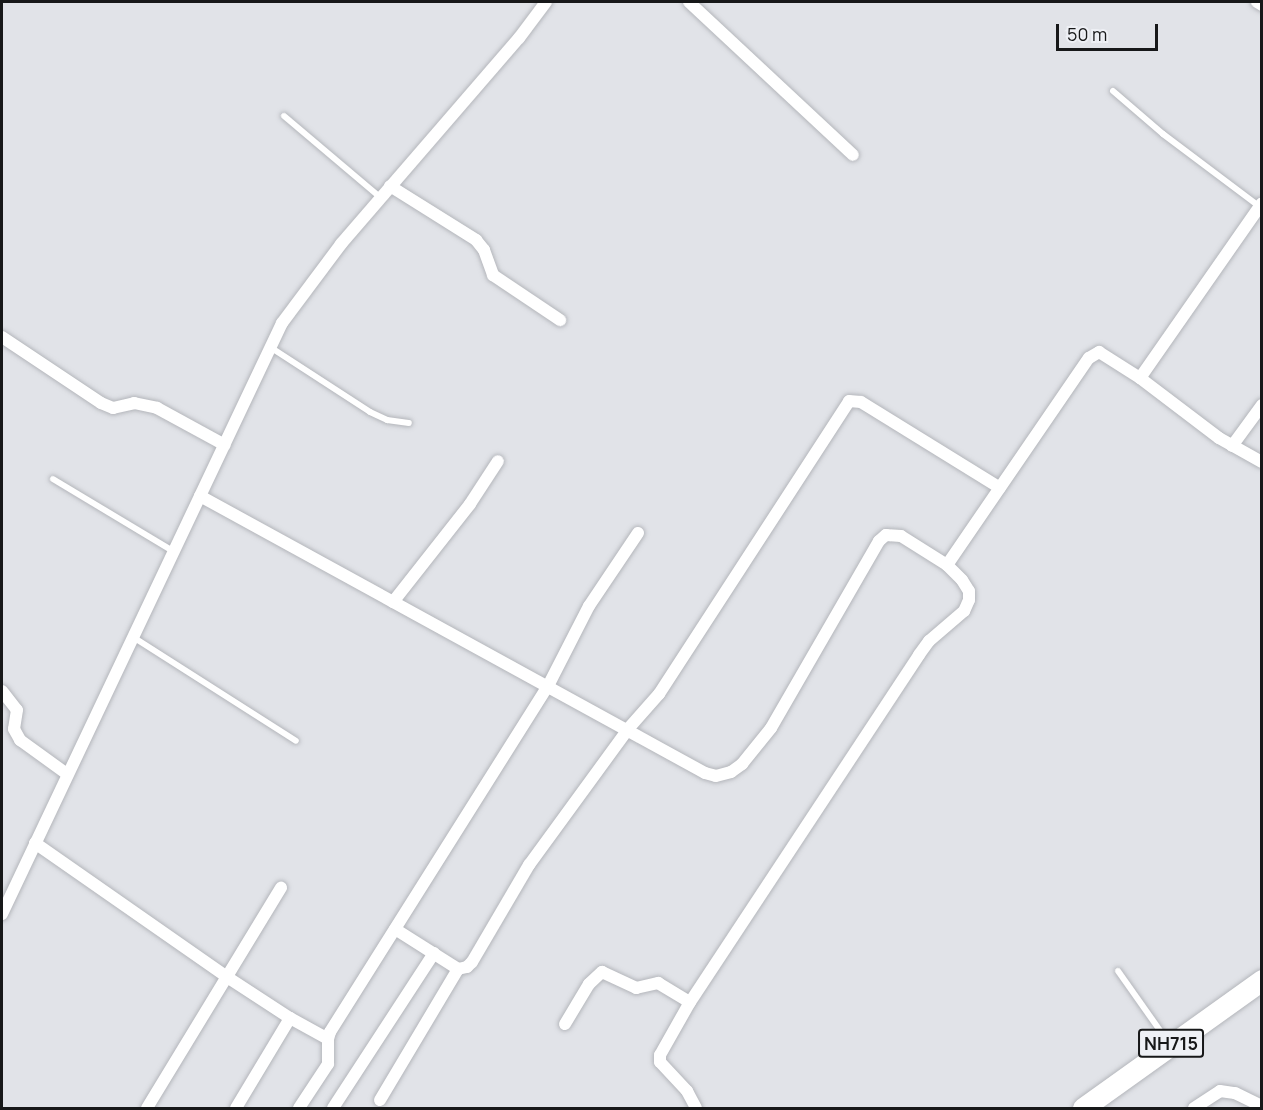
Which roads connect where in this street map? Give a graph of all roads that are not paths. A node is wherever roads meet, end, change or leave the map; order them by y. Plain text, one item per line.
1 (546, 2) edge
2 (688, 2) edge
3 (1257, 2) edge
4 (1262, 5) edge
5 (1113, 91) dead end
6 (284, 116) dead end
7 (853, 156) dead end
8 (390, 186) junction
9 (380, 197) junction
10 (1260, 204) edge
11 (560, 320) dead end
12 (2, 337) edge
13 (270, 346) junction
14 (1140, 378) junction
15 (1262, 405) edge
16 (409, 423) dead end
17 (225, 445) junction
18 (1232, 446) junction
19 (498, 461) dead end
20 (1262, 462) edge
21 (53, 479) dead end
22 (1000, 488) junction
23 (200, 496) junction
24 (638, 533) dead end
25 (173, 551) junction
26 (947, 564) junction
27 (393, 602) junction
28 (133, 636) junction
29 (548, 686) junction
30 (2, 692) edge
31 (628, 729) junction
32 (296, 741) dead end
33 (67, 774) junction
34 (35, 843) junction
35 (2, 881) edge
36 (14, 888) junction
37 (281, 888) dead end
38 (2, 914) edge
39 (395, 929) junction
40 (434, 953) junction
41 (458, 969) junction
42 (1118, 971) dead end
43 (227, 977) junction
44 (1262, 980) edge
45 (690, 1002) junction
46 (290, 1018) junction
47 (565, 1024) dead end
48 (328, 1039) junction
49 (1170, 1044) junction
50 (380, 1100) dead end
51 (1262, 1106) edge
52 (147, 1108) edge
53 (236, 1108) edge
54 (299, 1108) edge
55 (333, 1108) edge
56 (696, 1108) edge
57 (1083, 1108) edge
58 (1194, 1108) edge

1 - 8 street
2 - 7 street
3 - 4 street
5 - 10 lane
6 - 9 lane
8 - 9 street
8 - 11 street
9 - 13 street
10 - 14 street
12 - 17 street
13 - 16 lane
13 - 17 street
14 - 18 street
14 - 22 street
15 - 18 street
17 - 23 street
18 - 20 street
19 - 27 street
21 - 25 lane
22 - 26 street
22 - 31 street
23 - 25 street
23 - 27 street
24 - 29 street
25 - 28 street
26 - 31 street
26 - 45 street
27 - 29 street
28 - 32 lane
28 - 33 street
29 - 31 street
29 - 39 street
30 - 33 street
31 - 41 street
33 - 34 street
34 - 36 street
34 - 43 street
35 - 36 street
36 - 38 street
37 - 43 street
39 - 40 street
39 - 48 street
40 - 41 street
40 - 55 street
41 - 50 street
42 - 49 lane
43 - 46 street
43 - 52 street
44 - 49 highway, NH715
45 - 47 street
45 - 56 street
46 - 48 street
46 - 53 street
48 - 54 street
49 - 57 highway, NH715
51 - 58 street

